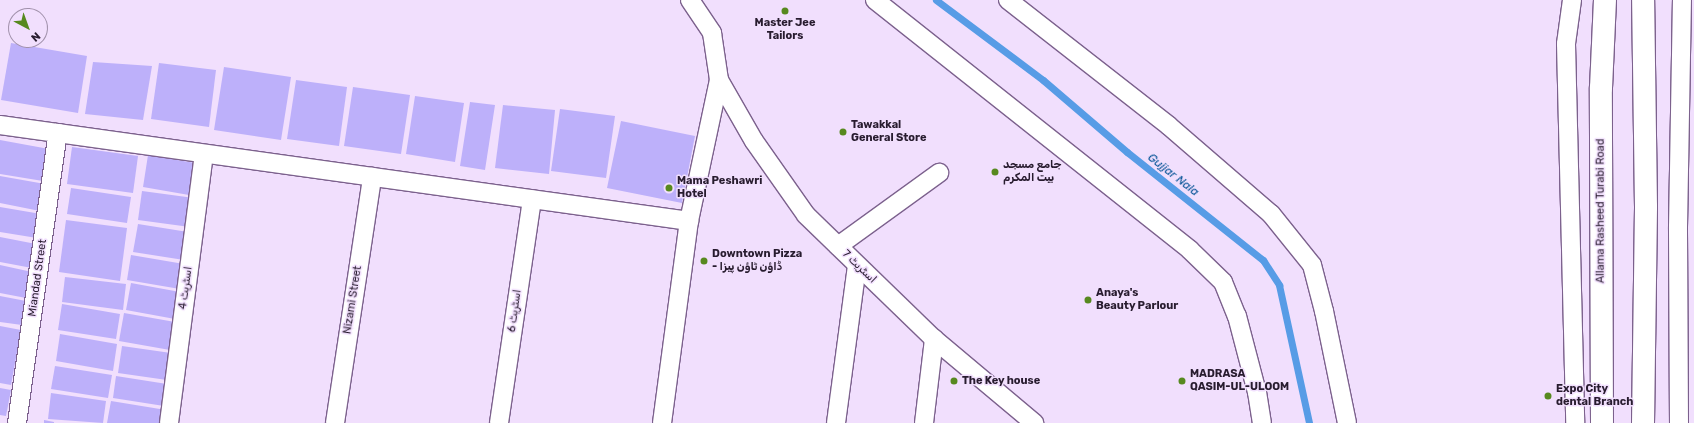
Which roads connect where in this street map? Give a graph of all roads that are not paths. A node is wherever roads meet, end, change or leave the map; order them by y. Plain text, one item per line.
1 (690, 0) edge
2 (876, 0) edge
3 (1008, 0) edge
4 (1572, 0) edge
5 (1605, 0) edge
6 (1643, 0) edge
7 (1682, 0) edge
8 (719, 80) junction
9 (0, 125) edge
10 (58, 133) junction
11 (204, 154) junction
12 (939, 173) dead end
13 (372, 177) junction
14 (532, 199) junction
15 (689, 221) junction
16 (838, 246) junction
17 (857, 266) junction
18 (934, 339) junction
19 (17, 423) edge
20 (168, 423) edge
21 (335, 423) edge
22 (499, 423) edge
23 (662, 423) edge
24 (836, 423) edge
25 (924, 423) edge
26 (1034, 423) edge
27 (1262, 423) edge
28 (1347, 423) edge
29 (1575, 423) edge
30 (1602, 423) edge
31 (1643, 423) edge
32 (1679, 423) edge

1 - 8 street, اسٹریٹ 7
2 - 27 street
3 - 28 street
4 - 29 street
5 - 30 main road, Allama Rasheed Turabi Road
6 - 31 main road
7 - 32 street
8 - 15 street, اسٹریٹ 7
8 - 16 street, اسٹریٹ 7
9 - 10 street
10 - 11 street
10 - 19 street, Miandad Street
11 - 13 street
11 - 20 street, اسٹریٹ 4
12 - 16 street
13 - 14 street
13 - 21 street, Nizami Street
14 - 15 street
14 - 22 street, اسٹریٹ 6
15 - 23 street, اسٹریٹ 7
16 - 17 street, اسٹریٹ 7
17 - 18 street, اسٹریٹ 7
17 - 24 street
18 - 25 street
18 - 26 street, اسٹریٹ 7

